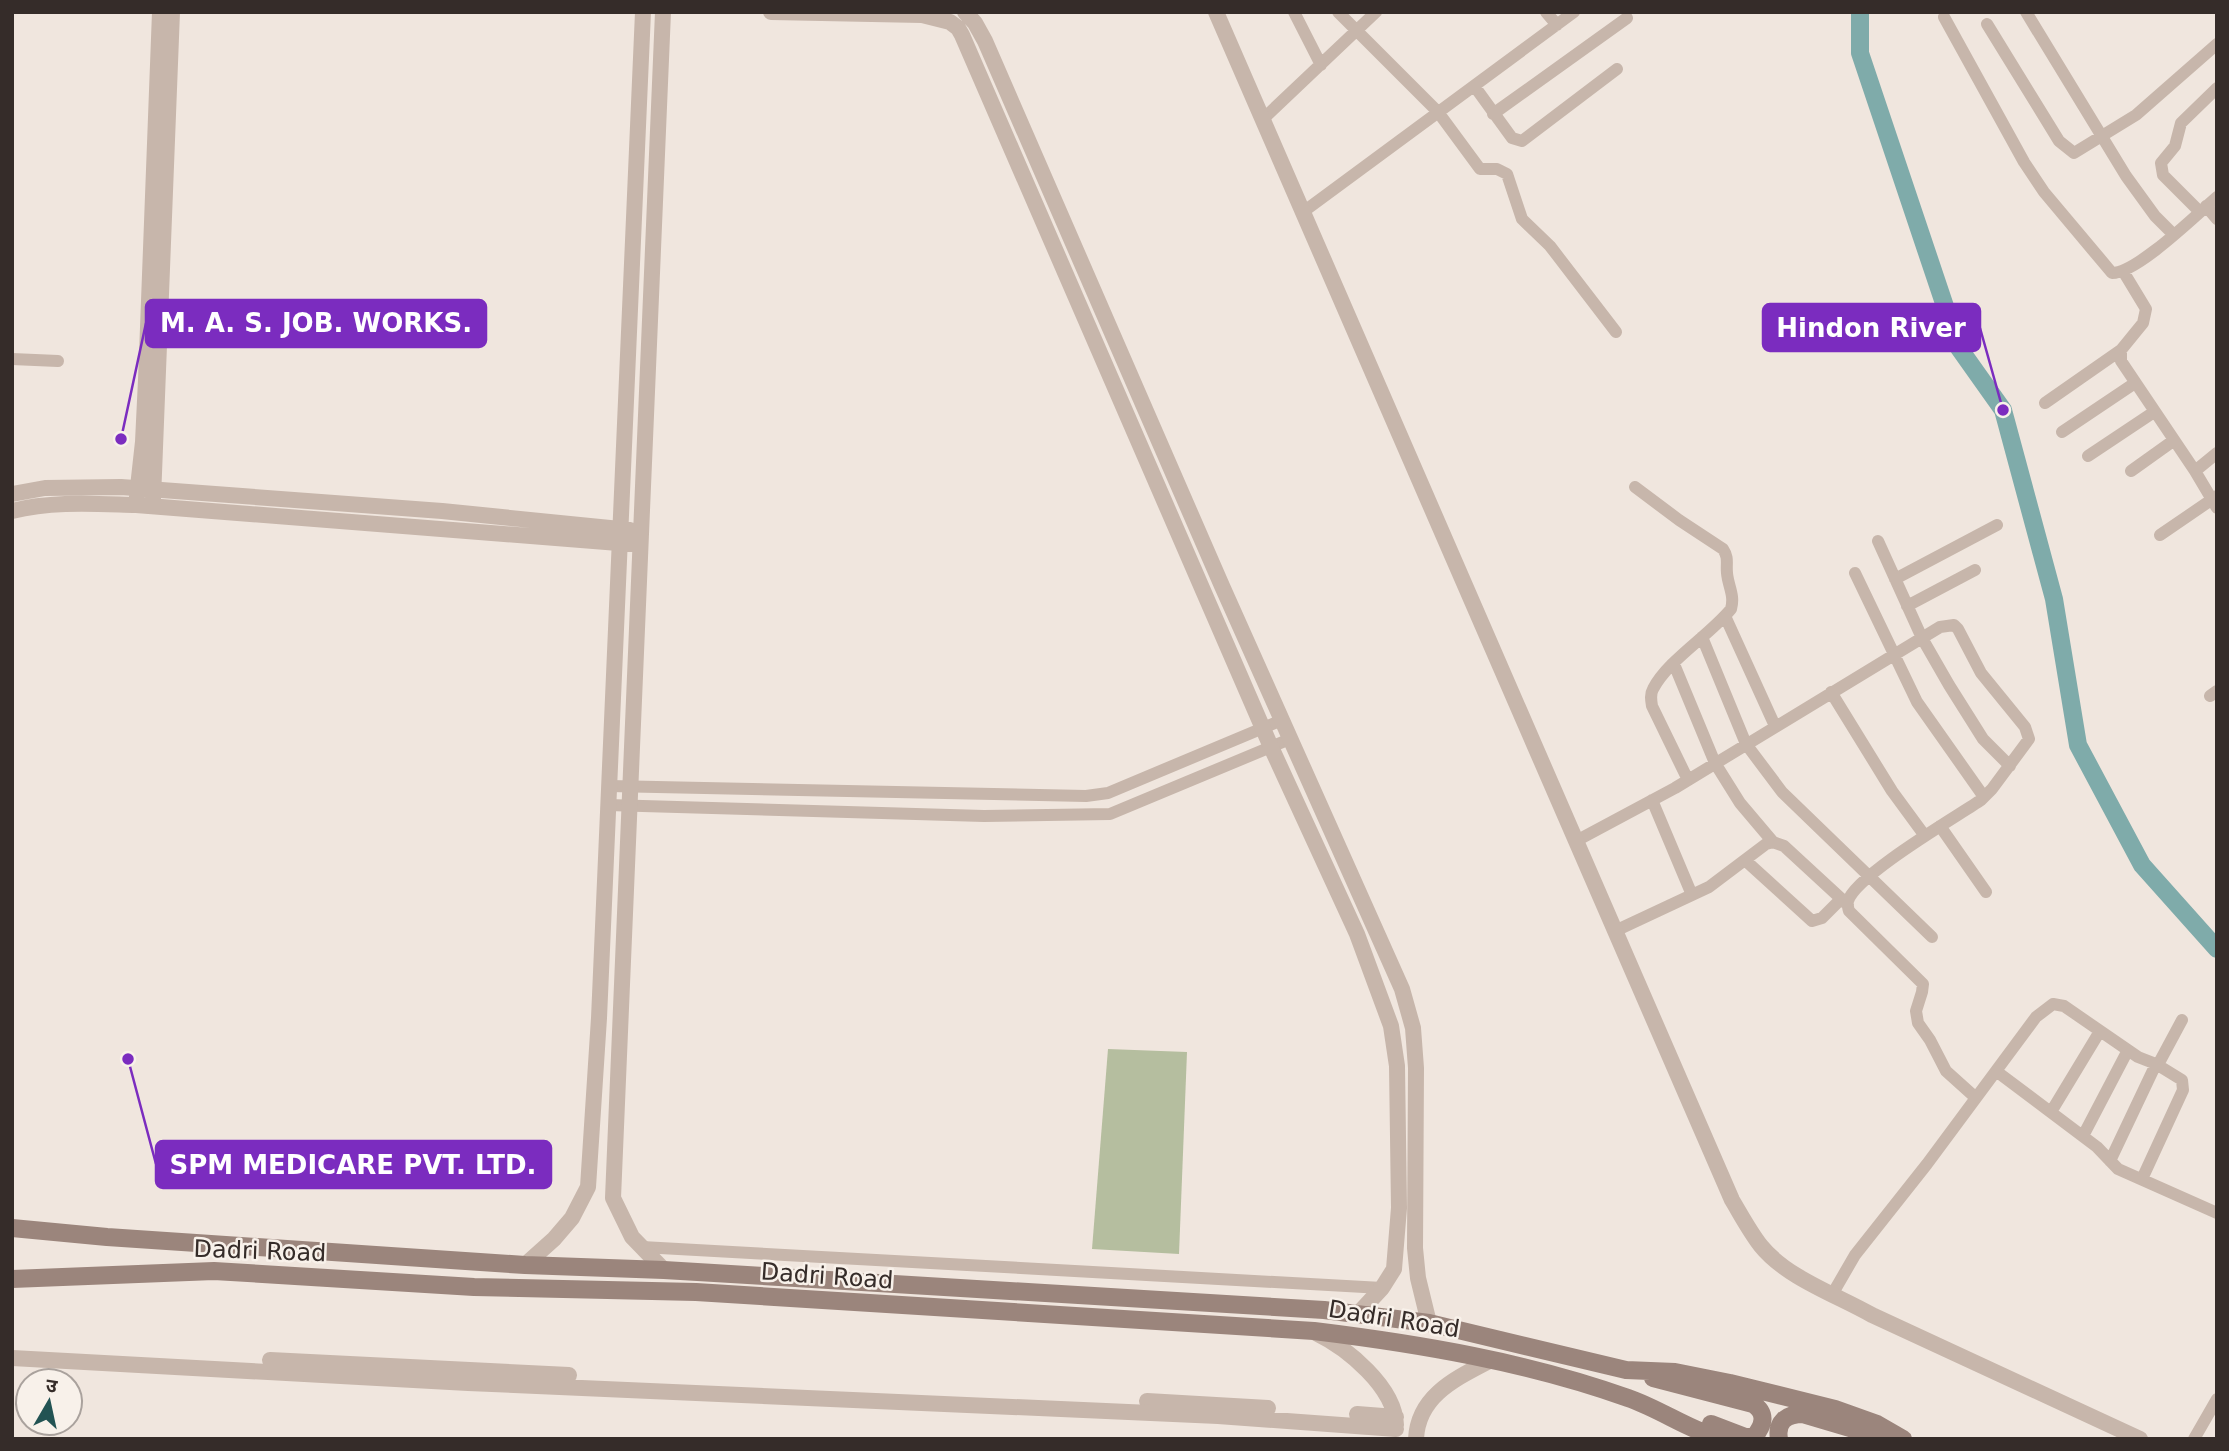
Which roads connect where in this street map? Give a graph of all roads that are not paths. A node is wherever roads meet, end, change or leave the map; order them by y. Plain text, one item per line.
1 (160, 12) edge
2 (172, 12) edge
3 (643, 12) edge
4 (663, 12) edge
5 (771, 12) edge
6 (965, 12) edge
7 (1216, 12) edge
8 (1294, 12) edge
9 (1338, 12) edge
10 (1376, 12) edge
11 (1546, 12) edge
12 (1574, 12) edge
13 (2026, 12) edge
14 (952, 17) edge
15 (1944, 17) dead end
16 (1627, 18) dead end
17 (1987, 24) dead end
18 (1557, 25) junction
19 (1358, 31) junction
20 (2217, 44) edge
21 (1321, 65) junction
22 (1617, 69) dead end
23 (1475, 87) junction
24 (2217, 88) edge
25 (1438, 113) junction
26 (1493, 114) junction
27 (1263, 119) junction
28 (2101, 137) junction
29 (2217, 197) edge
30 (2203, 209) junction
31 (1303, 212) junction
32 (2217, 219) edge
33 (2173, 234) junction
34 (2123, 271) junction
35 (1616, 332) dead end
36 (2121, 350) junction
37 (12, 359) edge
38 (58, 360) dead end
39 (2135, 383) junction
40 (2045, 403) dead end
41 (2154, 412) junction
42 (2062, 432) dead end
43 (2173, 441) junction
44 (2217, 453) edge
45 (2088, 456) dead end
46 (2132, 471) dead end
47 (2195, 471) junction
48 (1635, 487) dead end
49 (146, 489) junction
50 (12, 494) edge
51 (2215, 501) edge
52 (136, 505) junction
53 (153, 507) junction
54 (12, 511) edge
55 (1997, 525) dead end
56 (2160, 535) dead end
57 (620, 537) junction
58 (640, 538) junction
59 (1878, 541) dead end
60 (1975, 570) dead end
61 (1855, 573) dead end
62 (1895, 579) junction
63 (1908, 606) junction
64 (1725, 616) junction
65 (1702, 637) junction
66 (1922, 638) junction
67 (1892, 655) junction
68 (1674, 664) junction
69 (1830, 692) junction
70 (1282, 720) junction
71 (1775, 726) junction
72 (1264, 727) junction
73 (1290, 739) junction
74 (1746, 744) junction
75 (1271, 747) junction
76 (1716, 763) junction
77 (2010, 766) junction
78 (1688, 780) junction
79 (609, 786) junction
80 (630, 787) junction
81 (1984, 797) junction
82 (1652, 800) junction
83 (608, 805) junction
84 (629, 806) junction
85 (1940, 826) junction
86 (1924, 836) junction
87 (1576, 841) junction
88 (1773, 842) junction
89 (1746, 860) junction
90 (1869, 879) junction
91 (1986, 892) dead end
92 (1692, 895) junction
93 (1844, 902) junction
94 (1615, 931) junction
95 (1932, 937) dead end
96 (599, 1018) junction
97 (621, 1020) junction
98 (2182, 1020) dead end
99 (2100, 1031) junction
100 (2128, 1050) junction
101 (2156, 1064) junction
102 (1996, 1071) junction
103 (1976, 1098) junction
104 (2051, 1112) junction
105 (2083, 1136) junction
106 (2110, 1161) junction
107 (2142, 1179) junction
108 (2217, 1213) edge
109 (12, 1228) edge
110 (107, 1237) junction
111 (12, 1238) edge
112 (642, 1247) junction
113 (525, 1265) junction
114 (664, 1270) junction
115 (12, 1271) edge
116 (70, 1277) junction
117 (12, 1279) edge
118 (1382, 1288) junction
119 (1833, 1293) junction
120 (1357, 1315) junction
121 (1429, 1323) junction
122 (1314, 1331) junction
123 (12, 1348) edge
124 (12, 1358) edge
125 (1491, 1360) junction
126 (1626, 1370) junction
127 (1630, 1398) junction
128 (2217, 1399) edge
129 (1396, 1428) edge
130 (1416, 1439) edge
131 (1721, 1439) edge
132 (1779, 1439) edge
133 (1888, 1439) edge
134 (1903, 1439) edge
135 (2140, 1439) edge
136 (2194, 1439) edge

1 - 49 street
2 - 49 street
3 - 57 street
4 - 58 street
5 - 14 street
6 - 70 street
7 - 27 street
8 - 21 street
9 - 19 street
10 - 19 street
11 - 18 street
12 - 18 street
13 - 28 street
14 - 72 street
15 - 34 street
16 - 26 street
17 - 28 street
18 - 23 street
19 - 21 street
19 - 25 street
20 - 28 street
21 - 27 street
22 - 26 street
23 - 25 street
23 - 26 street
24 - 30 street
25 - 31 street
25 - 35 street
27 - 31 street
28 - 33 street
29 - 30 street
30 - 32 street
30 - 33 street
31 - 87 street
33 - 34 street
34 - 36 street
36 - 39 street
36 - 40 street
37 - 38 street
39 - 41 street
39 - 42 street
41 - 43 street
41 - 45 street
43 - 46 street
43 - 47 street
44 - 47 street
47 - 51 street
48 - 64 street
49 - 50 street
49 - 52 street
49 - 53 street
49 - 57 street
51 - 56 street
52 - 53 street
52 - 54 street
53 - 57 street
55 - 62 street
57 - 58 street
57 - 79 street
58 - 80 street
59 - 62 street
60 - 63 street
61 - 67 street
62 - 63 street
63 - 66 street
64 - 65 street
64 - 71 street
65 - 68 street
65 - 74 street
66 - 67 street
66 - 77 street
66 - 77 street
67 - 69 street
67 - 81 street
68 - 76 street
68 - 78 street
69 - 71 street
69 - 86 street
70 - 72 street
70 - 73 street
71 - 74 street
72 - 75 street
72 - 80 street
73 - 75 street
73 - 121 street
74 - 76 street
74 - 90 street
75 - 84 street
75 - 118 street
76 - 78 street
76 - 88 street
77 - 81 street
78 - 82 street
79 - 80 street
79 - 83 street
80 - 84 street
81 - 85 street
82 - 87 street
82 - 92 street
83 - 84 street
83 - 96 street
84 - 97 street
85 - 86 street
85 - 91 street
86 - 90 street
87 - 94 street
88 - 89 street
88 - 93 street
89 - 92 street
89 - 93 street
90 - 93 street
90 - 95 street
92 - 94 street
93 - 103 street
94 - 119 street
96 - 97 street
96 - 113 street
97 - 112 street
98 - 101 street
99 - 100 street
99 - 102 street
99 - 104 street
100 - 101 street
100 - 105 street
101 - 106 street
101 - 107 street
102 - 103 street
102 - 104 street
103 - 119 street
104 - 105 street
105 - 106 street
106 - 107 street
107 - 108 street
109 - 110 main road, Dadri Road
110 - 111 main road
110 - 113 main road, Dadri Road
112 - 114 street
112 - 118 street
113 - 114 main road, Dadri Road
114 - 120 main road, Dadri Road
115 - 116 main road
116 - 117 main road, Dadri Road
116 - 122 main road, Dadri Road
118 - 120 street
119 - 135 street
120 - 121 main road, Dadri Road
121 - 126 main road, Dadri Road
122 - 125 main road, Dadri Road
122 - 129 street
123 - 129 street
124 - 129 street
125 - 127 main road, Dadri Road
125 - 130 street
126 - 127 main road, Dadri Road
126 - 134 main road, Dadri Road
127 - 131 main road, Dadri Road
128 - 136 street
132 - 133 main road

